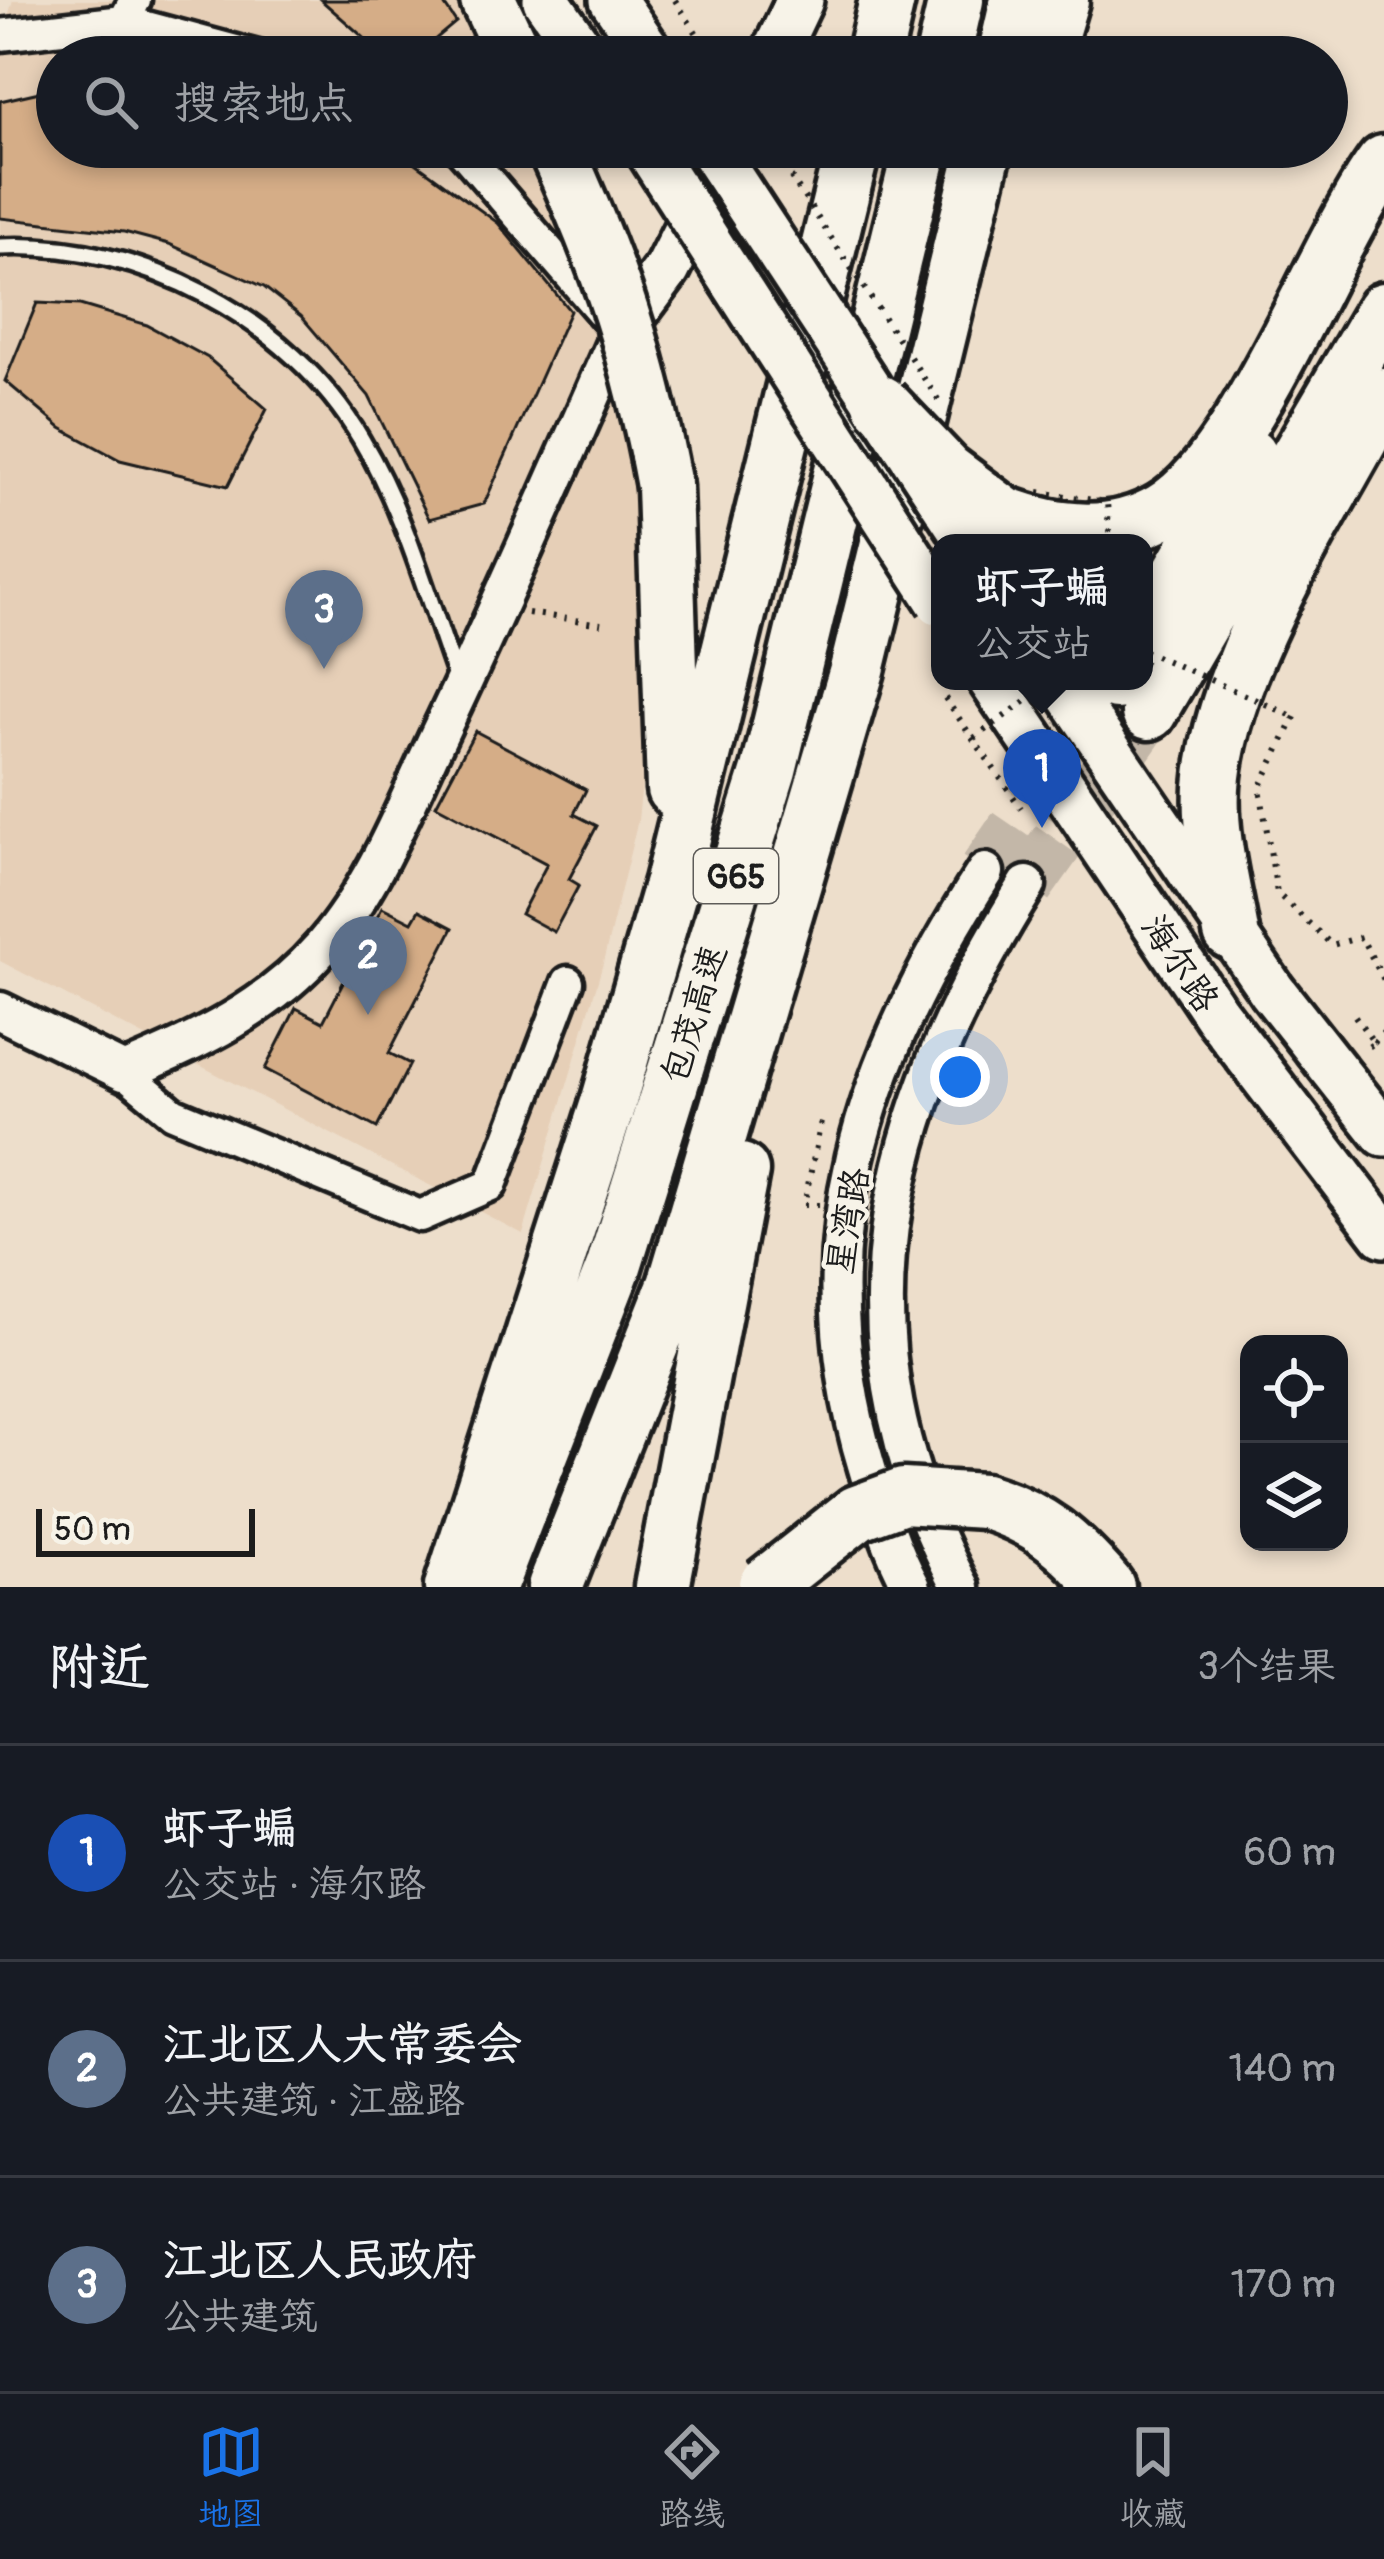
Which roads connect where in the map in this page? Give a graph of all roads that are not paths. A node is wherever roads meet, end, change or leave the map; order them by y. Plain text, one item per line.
1 (546, 0) edge
2 (613, 0) edge
3 (766, 0) edge
4 (800, 0) edge
5 (886, 0) edge
6 (956, 0) edge
7 (1018, 0) edge
8 (1061, 0) edge
9 (490, 3) edge
10 (129, 10) edge
11 (0, 35) edge
12 (200, 36) edge
13 (505, 36) edge
14 (571, 36) edge
15 (638, 36) edge
16 (753, 36) edge
17 (782, 36) edge
18 (878, 36) edge
19 (948, 36) edge
20 (1010, 36) edge
21 (1050, 36) edge
22 (1384, 163) edge
23 (477, 168) edge
24 (565, 168) edge
25 (661, 168) edge
26 (690, 168) edge
27 (721, 168) edge
28 (724, 168) edge
29 (747, 168) edge
30 (848, 168) edge
31 (916, 168) edge
32 (980, 168) edge
33 (1012, 168) edge
34 (1384, 226) edge
35 (775, 244) junction
36 (0, 247) edge
37 (1384, 310) edge
38 (620, 332) junction
39 (1384, 396) edge
40 (881, 403) joint
41 (1004, 516) edge
42 (931, 588) edge
43 (1153, 619) edge
44 (1153, 652) tunnel mouth
45 (857, 670) junction
46 (460, 689) junction
47 (998, 690) edge
48 (1063, 690) edge
49 (985, 872) tunnel mouth
50 (796, 878) junction
51 (672, 882) junction
52 (1027, 885) tunnel mouth
53 (1231, 932) junction
54 (568, 982) dead end
55 (0, 1011) edge
56 (124, 1072) junction
57 (1384, 1133) edge
58 (1384, 1234) edge
59 (484, 1489) junction
60 (765, 1586) edge
61 (425, 1587) edge
62 (452, 1587) edge
63 (489, 1587) edge
64 (555, 1587) edge
65 (662, 1587) edge
66 (912, 1587) edge
67 (961, 1587) edge
68 (1107, 1587) edge

1 - 14 main road
2 - 15 main road
3 - 16 main road
4 - 17 main road
5 - 18 highway
6 - 19 highway
7 - 20 highway
8 - 21 highway
9 - 13 highway
10 - 11 street
10 - 12 street
22 - 41 highway
23 - 38 street
24 - 51 highway, bridge
25 - 42 main road, bridge
26 - 38 main road
27 - 38 main road
28 - 35 main road, bridge
29 - 35 main road
30 - 51 highway
31 - 63 highway, 包茂高速 / G65
32 - 45 highway, 包茂高速 / G65
33 - 45 highway
34 - 43 highway
35 - 40 main road, bridge
36 - 46 lane
37 - 44 highway
38 - 46 street
39 - 53 highway
40 - 41 highway, bridge
45 - 50 highway, 包茂高速 / G65
46 - 56 street
47 - 58 main road, 海尔路
48 - 53 main road, 海尔路
49 - 66 street, 星湾路
50 - 64 highway, 包茂高速 / G65
50 - 65 highway
51 - 59 highway
52 - 67 street, 星湾路
53 - 57 main road, 海尔路
54 - 56 street
55 - 56 street
59 - 61 highway
59 - 62 highway
60 - 68 highway, bridge

